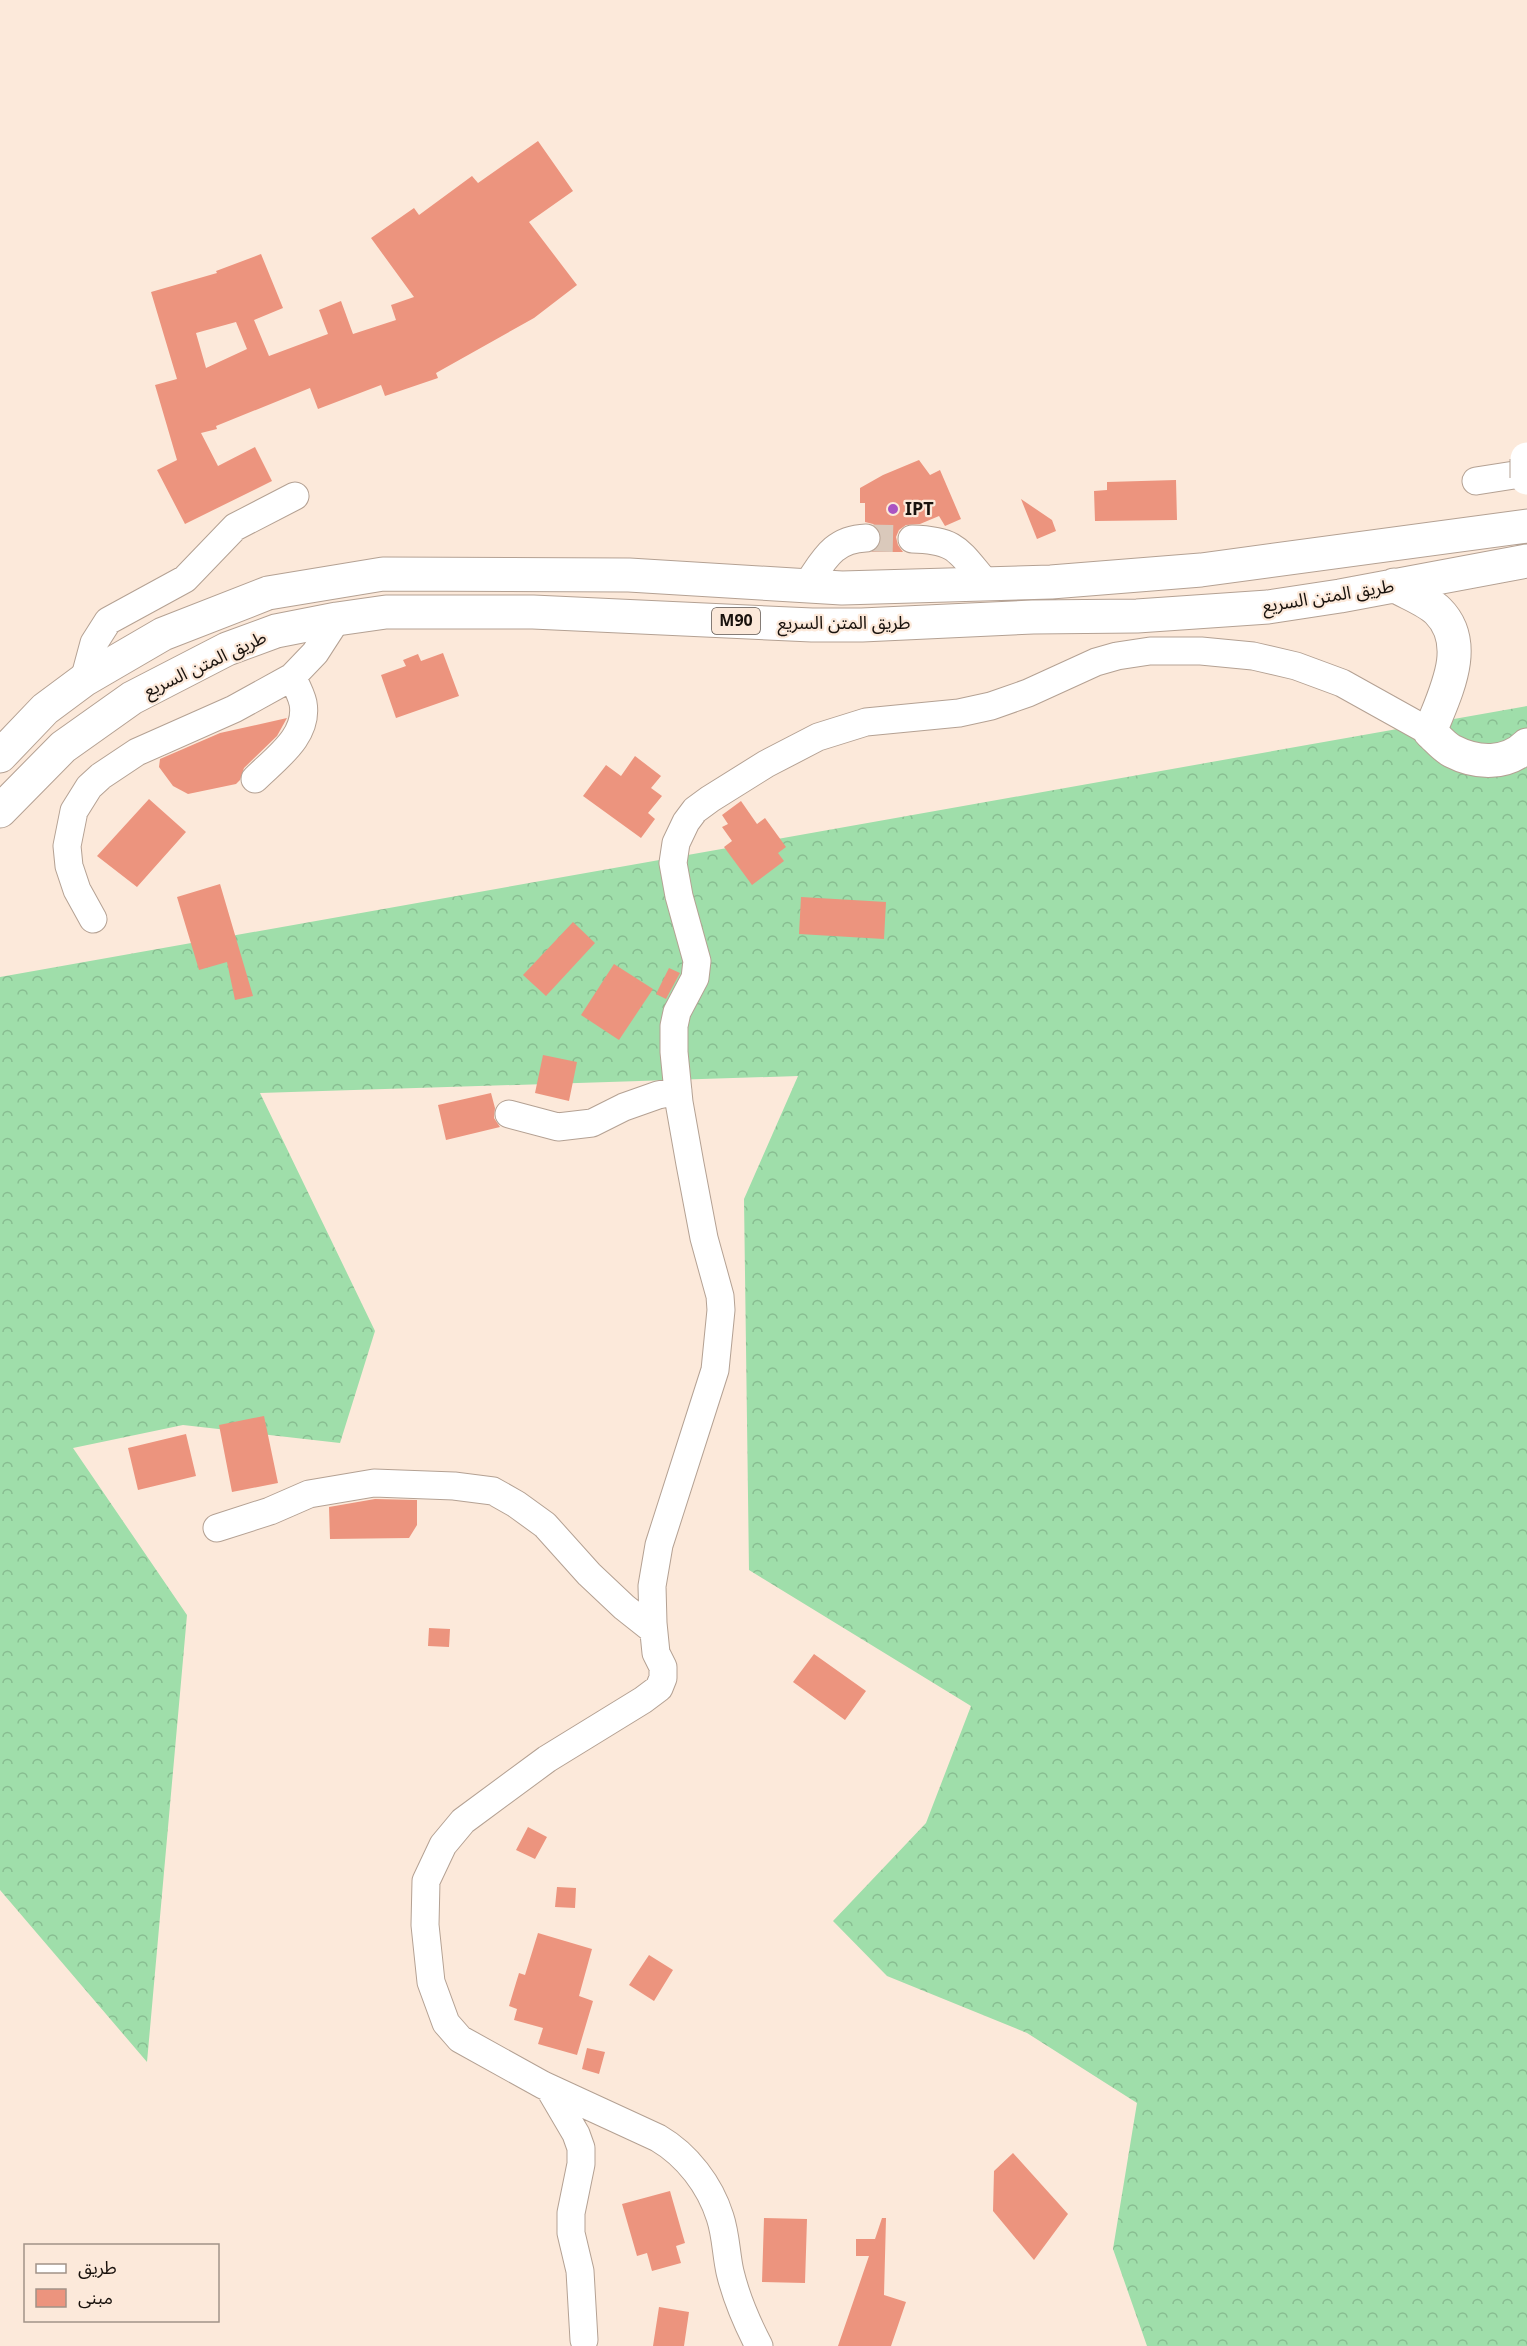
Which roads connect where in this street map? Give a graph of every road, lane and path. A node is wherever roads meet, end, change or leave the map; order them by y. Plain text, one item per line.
1 (1527, 459) edge
2 (1527, 473) edge
3 (1527, 478) edge
4 (1476, 481) dead end
5 (295, 496) dead end
6 (1527, 525) edge
7 (866, 538) tunnel mouth
8 (912, 539) tunnel mouth
9 (1527, 561) edge
10 (987, 584) junction
11 (1394, 585) junction
12 (806, 586) junction
13 (337, 619) junction
14 (292, 677) junction
15 (84, 680) junction
16 (1430, 732) junction
17 (1527, 745) edge
18 (0, 756) edge
19 (255, 779) dead end
20 (0, 811) edge
21 (93, 919) dead end
22 (678, 1091) junction
23 (509, 1114) dead end
24 (218, 1528) dead end
25 (653, 1630) junction
26 (549, 2088) junction
27 (584, 2340) dead end
28 (759, 2346) edge

1 - 3 highway, bridge
2 - 4 street
5 - 15 street
6 - 10 highway, طريق المتن السريع / M90
7 - 12 street
8 - 10 street
9 - 11 highway, طريق المتن السريع / M90
10 - 12 highway, طريق المتن السريع / M90
11 - 13 highway, طريق المتن السريع / M90
11 - 16 highway
12 - 15 highway, طريق المتن السريع / M90
13 - 14 street
13 - 20 highway, طريق المتن السريع / M90
14 - 19 street
14 - 21 street
15 - 18 highway, طريق المتن السريع / M90
16 - 17 highway
16 - 22 street
22 - 23 street
22 - 25 street
24 - 25 street
25 - 26 street
26 - 27 street
26 - 28 street

